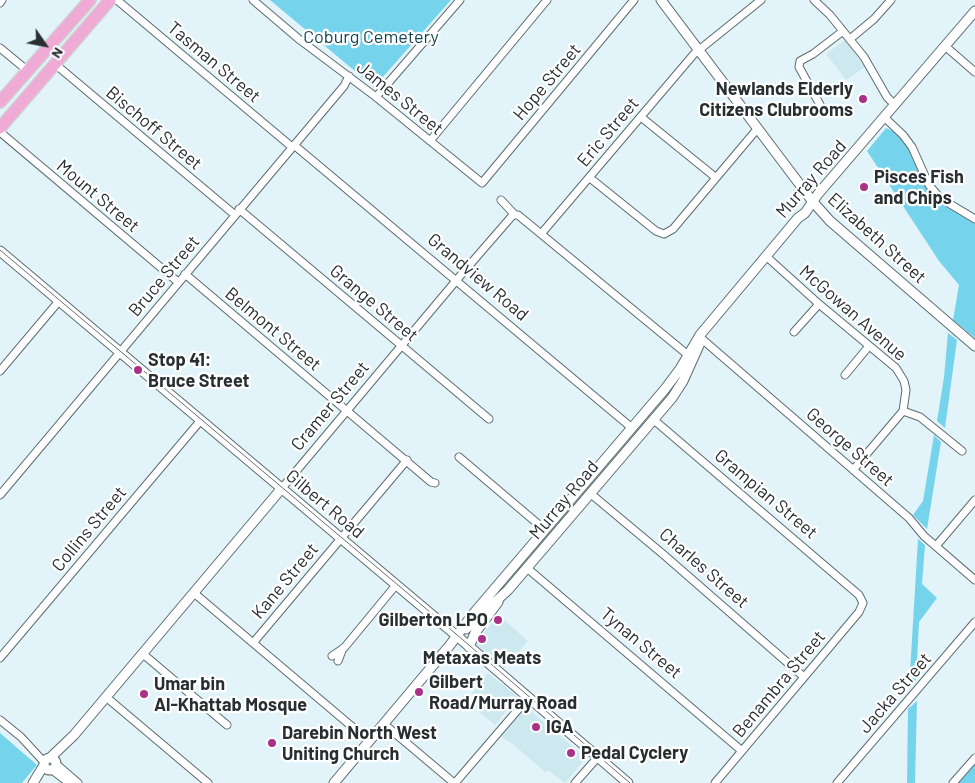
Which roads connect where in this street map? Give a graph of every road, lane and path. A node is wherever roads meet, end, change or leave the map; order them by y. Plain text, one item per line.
1 (90, 0) edge
2 (110, 0) edge
3 (117, 0) edge
4 (253, 0) edge
5 (460, 0) edge
6 (547, 0) edge
7 (634, 0) edge
8 (662, 0) edge
9 (761, 0) edge
10 (814, 0) edge
11 (891, 0) edge
12 (975, 11) edge
13 (843, 31) junction
14 (850, 39) junction
15 (945, 46) junction
16 (0, 48) edge
17 (700, 51) junction
18 (55, 64) junction
19 (28, 71) junction
20 (975, 72) edge
21 (349, 76) junction
22 (376, 96) junction
23 (0, 102) edge
24 (895, 105) junction
25 (824, 112) dead end
26 (641, 116) junction
27 (884, 117) junction
28 (0, 128) edge
29 (758, 128) junction
30 (0, 132) edge
31 (430, 141) junction
32 (293, 146) junction
33 (715, 177) junction
34 (590, 178) junction
35 (482, 183) joint
36 (501, 200) dead end
37 (813, 202) junction
38 (958, 209) junction
39 (975, 211) edge
40 (237, 212) junction
41 (515, 215) junction
42 (975, 219) edge
43 (541, 234) junction
44 (0, 251) edge
45 (767, 257) junction
46 (185, 274) junction
47 (456, 280) junction
48 (178, 282) junction
49 (59, 301) junction
50 (819, 304) junction
51 (711, 323) junction
52 (794, 332) dead end
53 (702, 338) junction
54 (402, 346) junction
55 (869, 346) junction
56 (975, 346) edge
57 (120, 352) junction
58 (688, 355) junction
59 (0, 371) edge
60 (845, 375) dead end
61 (347, 411) junction
62 (903, 411) junction
63 (645, 412) junction
64 (489, 419) dead end
65 (201, 420) junction
66 (654, 420) junction
67 (632, 428) junction
68 (640, 435) junction
69 (962, 451) dead end
70 (459, 457) dead end
71 (406, 460) junction
72 (853, 470) junction
73 (435, 483) dead end
74 (582, 486) junction
75 (282, 488) junction
76 (590, 494) junction
77 (0, 495) edge
78 (975, 500) edge
79 (544, 529) junction
80 (341, 538) junction
81 (554, 538) junction
82 (936, 546) junction
83 (518, 560) junction
84 (528, 568) junction
85 (975, 580) edge
86 (396, 585) junction
87 (508, 590) junction
88 (194, 593) junction
89 (863, 603) joint
90 (975, 622) edge
91 (458, 635) junction
92 (253, 643) junction
93 (470, 647) junction
94 (143, 654) junction
95 (0, 658) edge
96 (335, 658) dead end
97 (804, 676) junction
98 (106, 697) junction
99 (528, 698) junction
100 (0, 720) edge
101 (384, 724) junction
102 (227, 725) dead end
103 (369, 741) junction
104 (742, 751) junction
105 (598, 757) junction
106 (975, 758) edge
107 (50, 763) junction
108 (33, 783) edge
109 (38, 783) edge
110 (69, 783) edge
111 (78, 783) edge
112 (208, 783) edge
113 (334, 783) edge
114 (454, 783) edge
115 (575, 783) edge
116 (628, 783) edge
117 (715, 783) edge
118 (837, 783) edge
119 (954, 783) edge

1 - 19 highway
2 - 18 highway
3 - 32 street, Tasman Street
4 - 21 street, James Street
5 - 22 street
6 - 31 street
7 - 35 street, Hope Street
8 - 17 main road, Elizabeth Street
9 - 17 street, Eric Street
10 - 13 street
11 - 14 street
12 - 15 main road, Murray Road
13 - 14 street
13 - 25 street
14 - 24 street
15 - 20 street
15 - 24 main road, Murray Road
16 - 19 street
17 - 26 street, Eric Street
17 - 29 main road, Elizabeth Street
18 - 28 highway
18 - 40 street, Bischoff Street
19 - 23 highway
21 - 22 street, James Street
21 - 32 street, Bruce Street
22 - 31 street, James Street
24 - 27 main road, Murray Road
26 - 33 street
26 - 34 street, Eric Street
27 - 37 main road, Murray Road
27 - 38 street
29 - 33 street
29 - 37 main road, Elizabeth Street
30 - 48 street, Mount Street
31 - 35 street, James Street
32 - 40 street, Bruce Street
32 - 47 street, Grandview Road
33 - 34 street
34 - 43 street, Eric Street
36 - 41 street
37 - 45 main road, Murray Road
37 - 56 main road, Elizabeth Street
38 - 39 street
38 - 42 street
40 - 46 street, Bruce Street
40 - 54 street, Grange Street
41 - 43 street
41 - 47 street, Cramer Street
43 - 58 street
44 - 49 main road, Gilbert Road
45 - 50 street, McGowan Avenue
45 - 51 main road, Murray Road
46 - 48 street, Bruce Street
46 - 61 street, Belmont Street
47 - 54 street, Cramer Street
47 - 67 street, Grandview Road
48 - 57 street, Bruce Street
49 - 57 main road, Gilbert Road
49 - 59 street
50 - 52 street
50 - 55 street, McGowan Avenue
51 - 53 main road, Murray Road
51 - 58 main road, Murray Road
53 - 66 main road, Murray Road
53 - 72 street, George Street
54 - 61 street, Cramer Street
54 - 64 street, Grange Street
55 - 60 street
55 - 62 street, McGowan Avenue
57 - 65 main road, Gilbert Road
57 - 77 street, Bruce Street
58 - 63 main road, Murray Road
61 - 71 street, Belmont Street
61 - 75 street, Cramer Street
62 - 69 street
62 - 72 street
63 - 66 main road, Grampian Street
63 - 67 main road, Murray Road
65 - 75 main road, Gilbert Road
65 - 95 street, Collins Street
66 - 68 main road, Murray Road
66 - 89 street, Grampian Street
67 - 68 main road, Grandview Road
67 - 74 main road, Murray Road
68 - 76 main road, Murray Road
70 - 79 street
71 - 73 street, Belmont Street
71 - 80 street, Kane Street
72 - 82 street, George Street
74 - 76 main road, Charles Street
74 - 79 main road, Murray Road
75 - 80 main road, Gilbert Road
75 - 88 main road, Cramer Street
76 - 81 main road, Murray Road
76 - 97 street, Charles Street
78 - 82 street
79 - 81 main road
79 - 83 main road, Murray Road
80 - 86 main road, Gilbert Road
80 - 92 street, Kane Street
81 - 84 main road, Murray Road
82 - 85 street, George Street
83 - 84 main road, Tynan Street
83 - 91 main road, Murray Road
84 - 87 main road, Murray Road
84 - 104 street, Tynan Street
86 - 91 main road, Gilbert Road
86 - 96 street
87 - 91 main road, Murray Road
87 - 93 main road
88 - 92 street
88 - 94 main road, Cramer Street
89 - 97 street, Benambra Street
90 - 118 street, Jacka Street
91 - 93 main road, Gilbert Road
91 - 101 main road, Murray Road
92 - 103 street
93 - 99 main road, Gilbert Road
94 - 98 main road, Cramer Street
94 - 102 street
97 - 104 street, Benambra Street
98 - 107 main road, Cramer Street
98 - 112 street
99 - 105 main road, Gilbert Road
99 - 114 street
100 - 107 street
101 - 103 main road, Murray Road
101 - 114 street
103 - 113 main road, Murray Road
104 - 117 street, Benambra Street
105 - 115 street
105 - 116 main road, Gilbert Road
106 - 119 street
107 - 108 main road, Cramer Street
107 - 109 main road, Cramer Street
107 - 110 street
107 - 111 street

